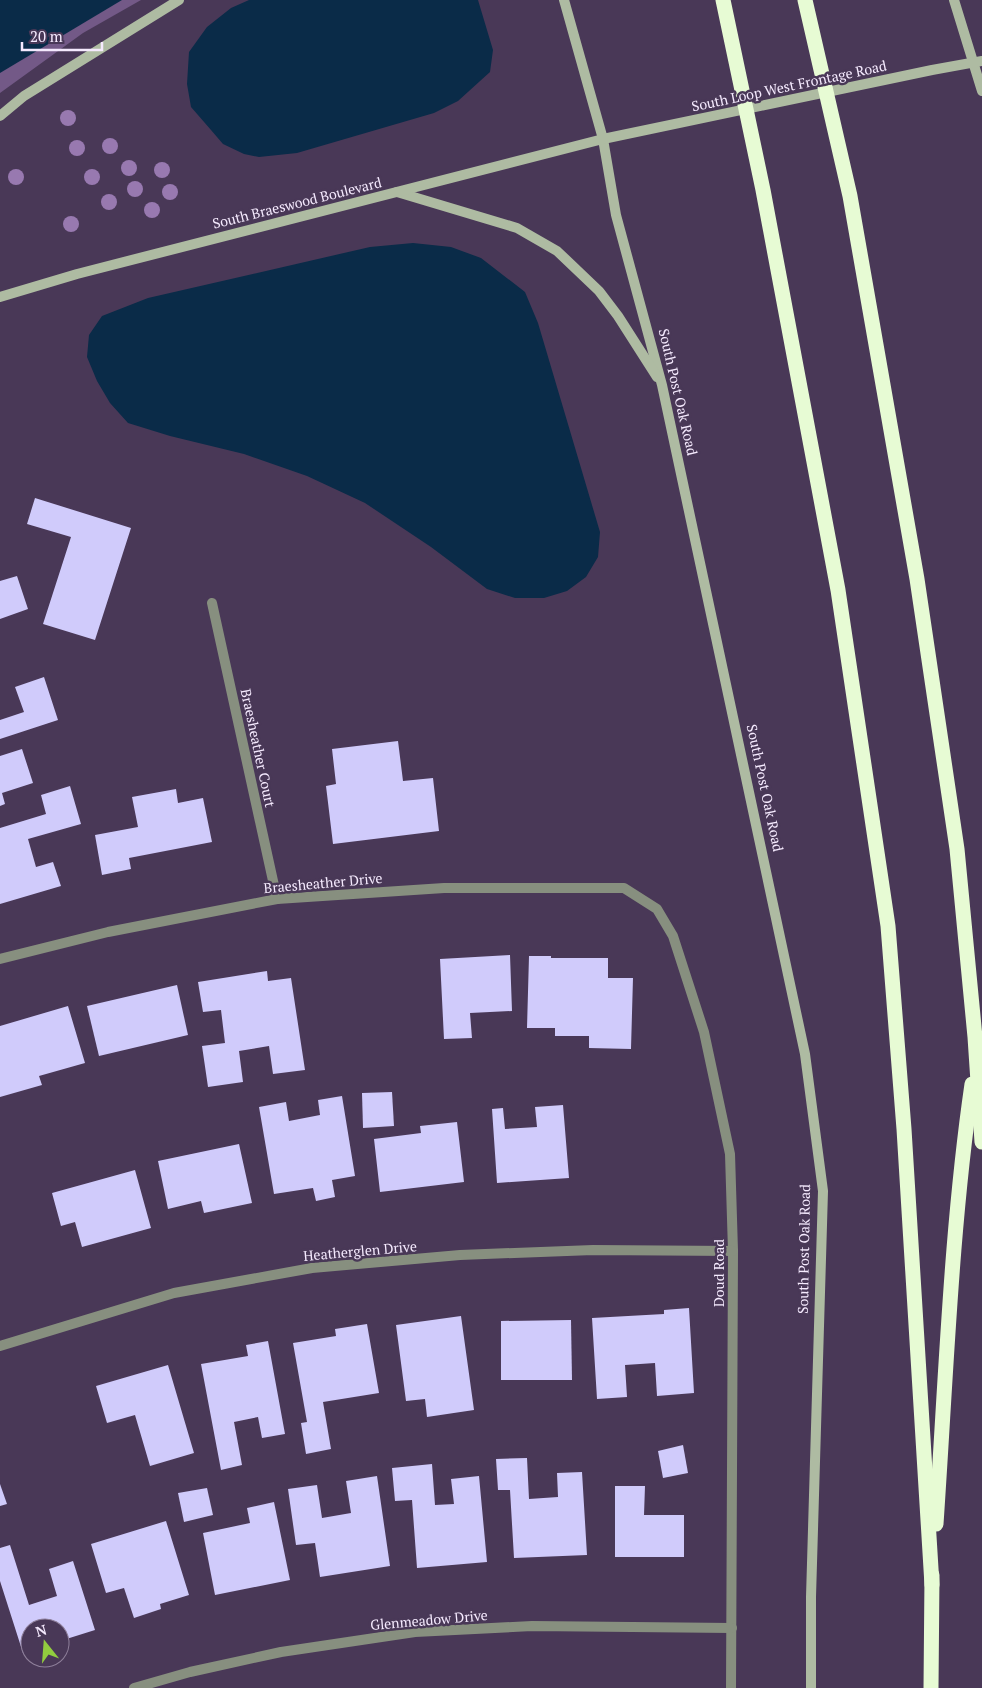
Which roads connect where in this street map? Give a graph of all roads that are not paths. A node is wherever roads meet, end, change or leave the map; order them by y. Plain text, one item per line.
1 (180, 0) edge
2 (564, 0) edge
3 (723, 0) edge
4 (805, 0) edge
5 (954, 0) edge
6 (977, 62) edge
7 (982, 91) edge
8 (0, 116) edge
9 (603, 139) junction
10 (396, 192) junction
11 (0, 297) edge
12 (662, 385) junction
13 (212, 603) dead end
14 (624, 888) joint
15 (277, 899) junction
16 (0, 959) edge
17 (982, 1013) edge
18 (982, 1142) edge
19 (733, 1251) junction
20 (0, 1346) edge
21 (932, 1585) junction
22 (732, 1628) junction
23 (134, 1688) edge
24 (731, 1688) edge
25 (812, 1688) edge
26 (931, 1688) edge

1 - 8 main road
2 - 9 main road, South Post Oak Road
3 - 21 highway
4 - 18 highway
5 - 6 main road
6 - 7 main road
6 - 9 main road, South Loop West Frontage Road
9 - 10 main road, South Braeswood Boulevard
9 - 12 main road, South Post Oak Road
10 - 11 main road, South Braeswood Boulevard
10 - 12 main road
12 - 25 main road, South Post Oak Road
13 - 15 street, Braesheather Court
14 - 15 street, Braesheather Drive
14 - 19 street, Doud Road
15 - 16 street, Braesheather Drive
17 - 21 highway
19 - 20 street, Heatherglen Drive
19 - 22 street, Doud Road
21 - 26 highway
22 - 23 street, Glenmeadow Drive
22 - 24 street, Doud Road

